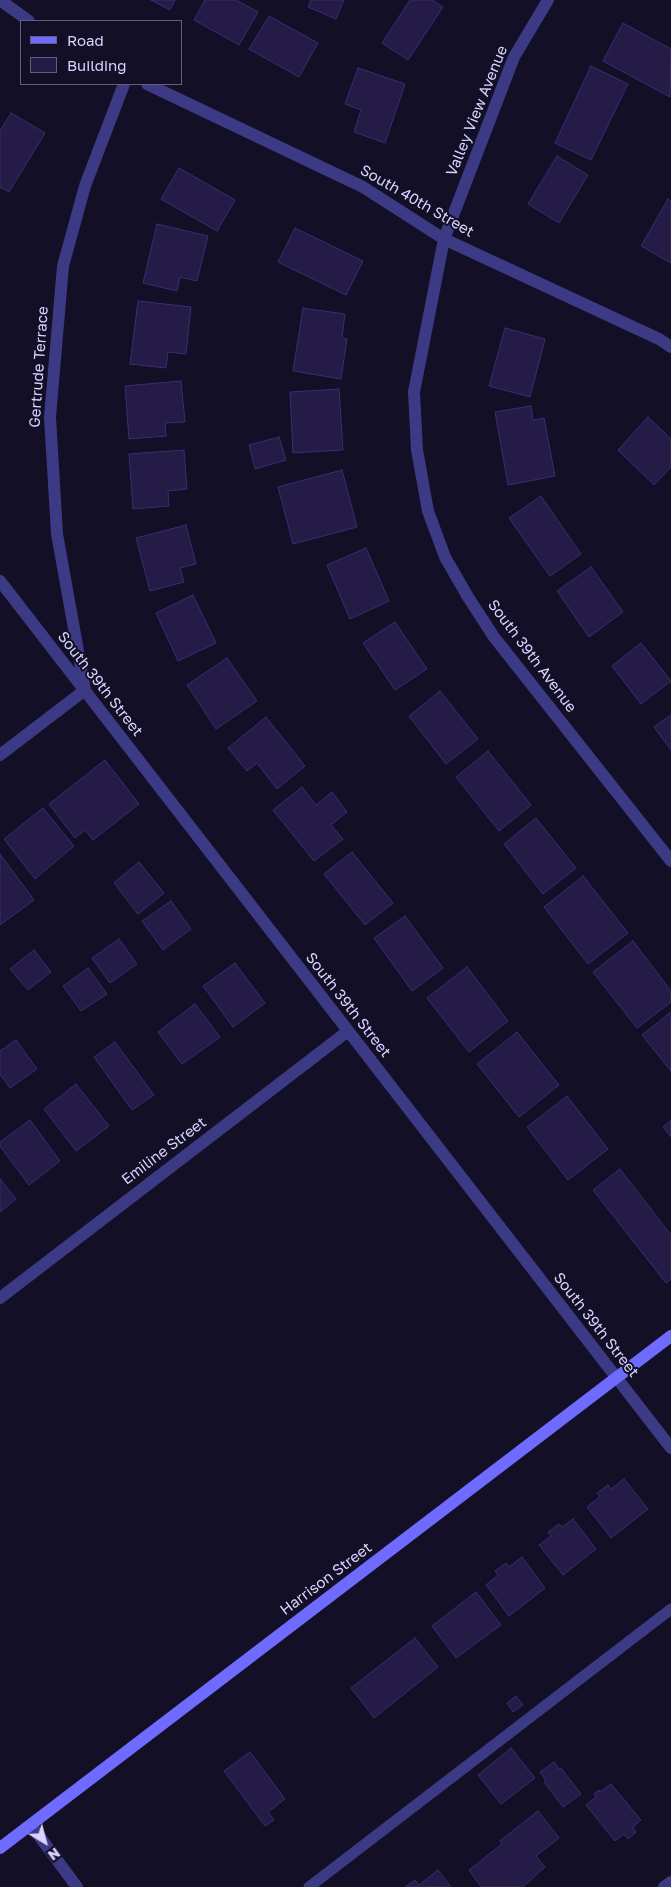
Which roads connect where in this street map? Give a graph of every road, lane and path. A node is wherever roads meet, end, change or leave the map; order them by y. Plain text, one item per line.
1 (0, 0) edge
2 (548, 0) edge
3 (28, 20) edge
4 (124, 85) edge
5 (149, 85) edge
6 (444, 239) junction
7 (671, 347) edge
8 (0, 581) edge
9 (85, 690) junction
10 (0, 755) edge
11 (668, 852) edge
12 (348, 1031) junction
13 (0, 1298) edge
14 (671, 1336) edge
15 (616, 1378) junction
16 (671, 1448) edge
17 (671, 1609) edge
18 (31, 1825) junction
19 (0, 1848) edge
20 (671, 1882) edge
21 (77, 1887) edge
22 (309, 1887) edge
23 (664, 1887) edge

1 - 3 street
2 - 6 street, Valley View Avenue
4 - 9 street, Gertrude Terrace
5 - 6 street, South 40th Street
6 - 7 street, South 40th Street
6 - 11 street, South 39th Avenue
8 - 9 street, South 39th Street
9 - 10 street
9 - 12 street, South 39th Street
12 - 13 street, Emiline Street
12 - 15 street, South 39th Street
14 - 15 main road, Harrison Street
15 - 16 street, South 39th Street
15 - 18 main road, Harrison Street
17 - 22 lane
18 - 19 main road, Harrison Street
18 - 21 street
20 - 23 street

